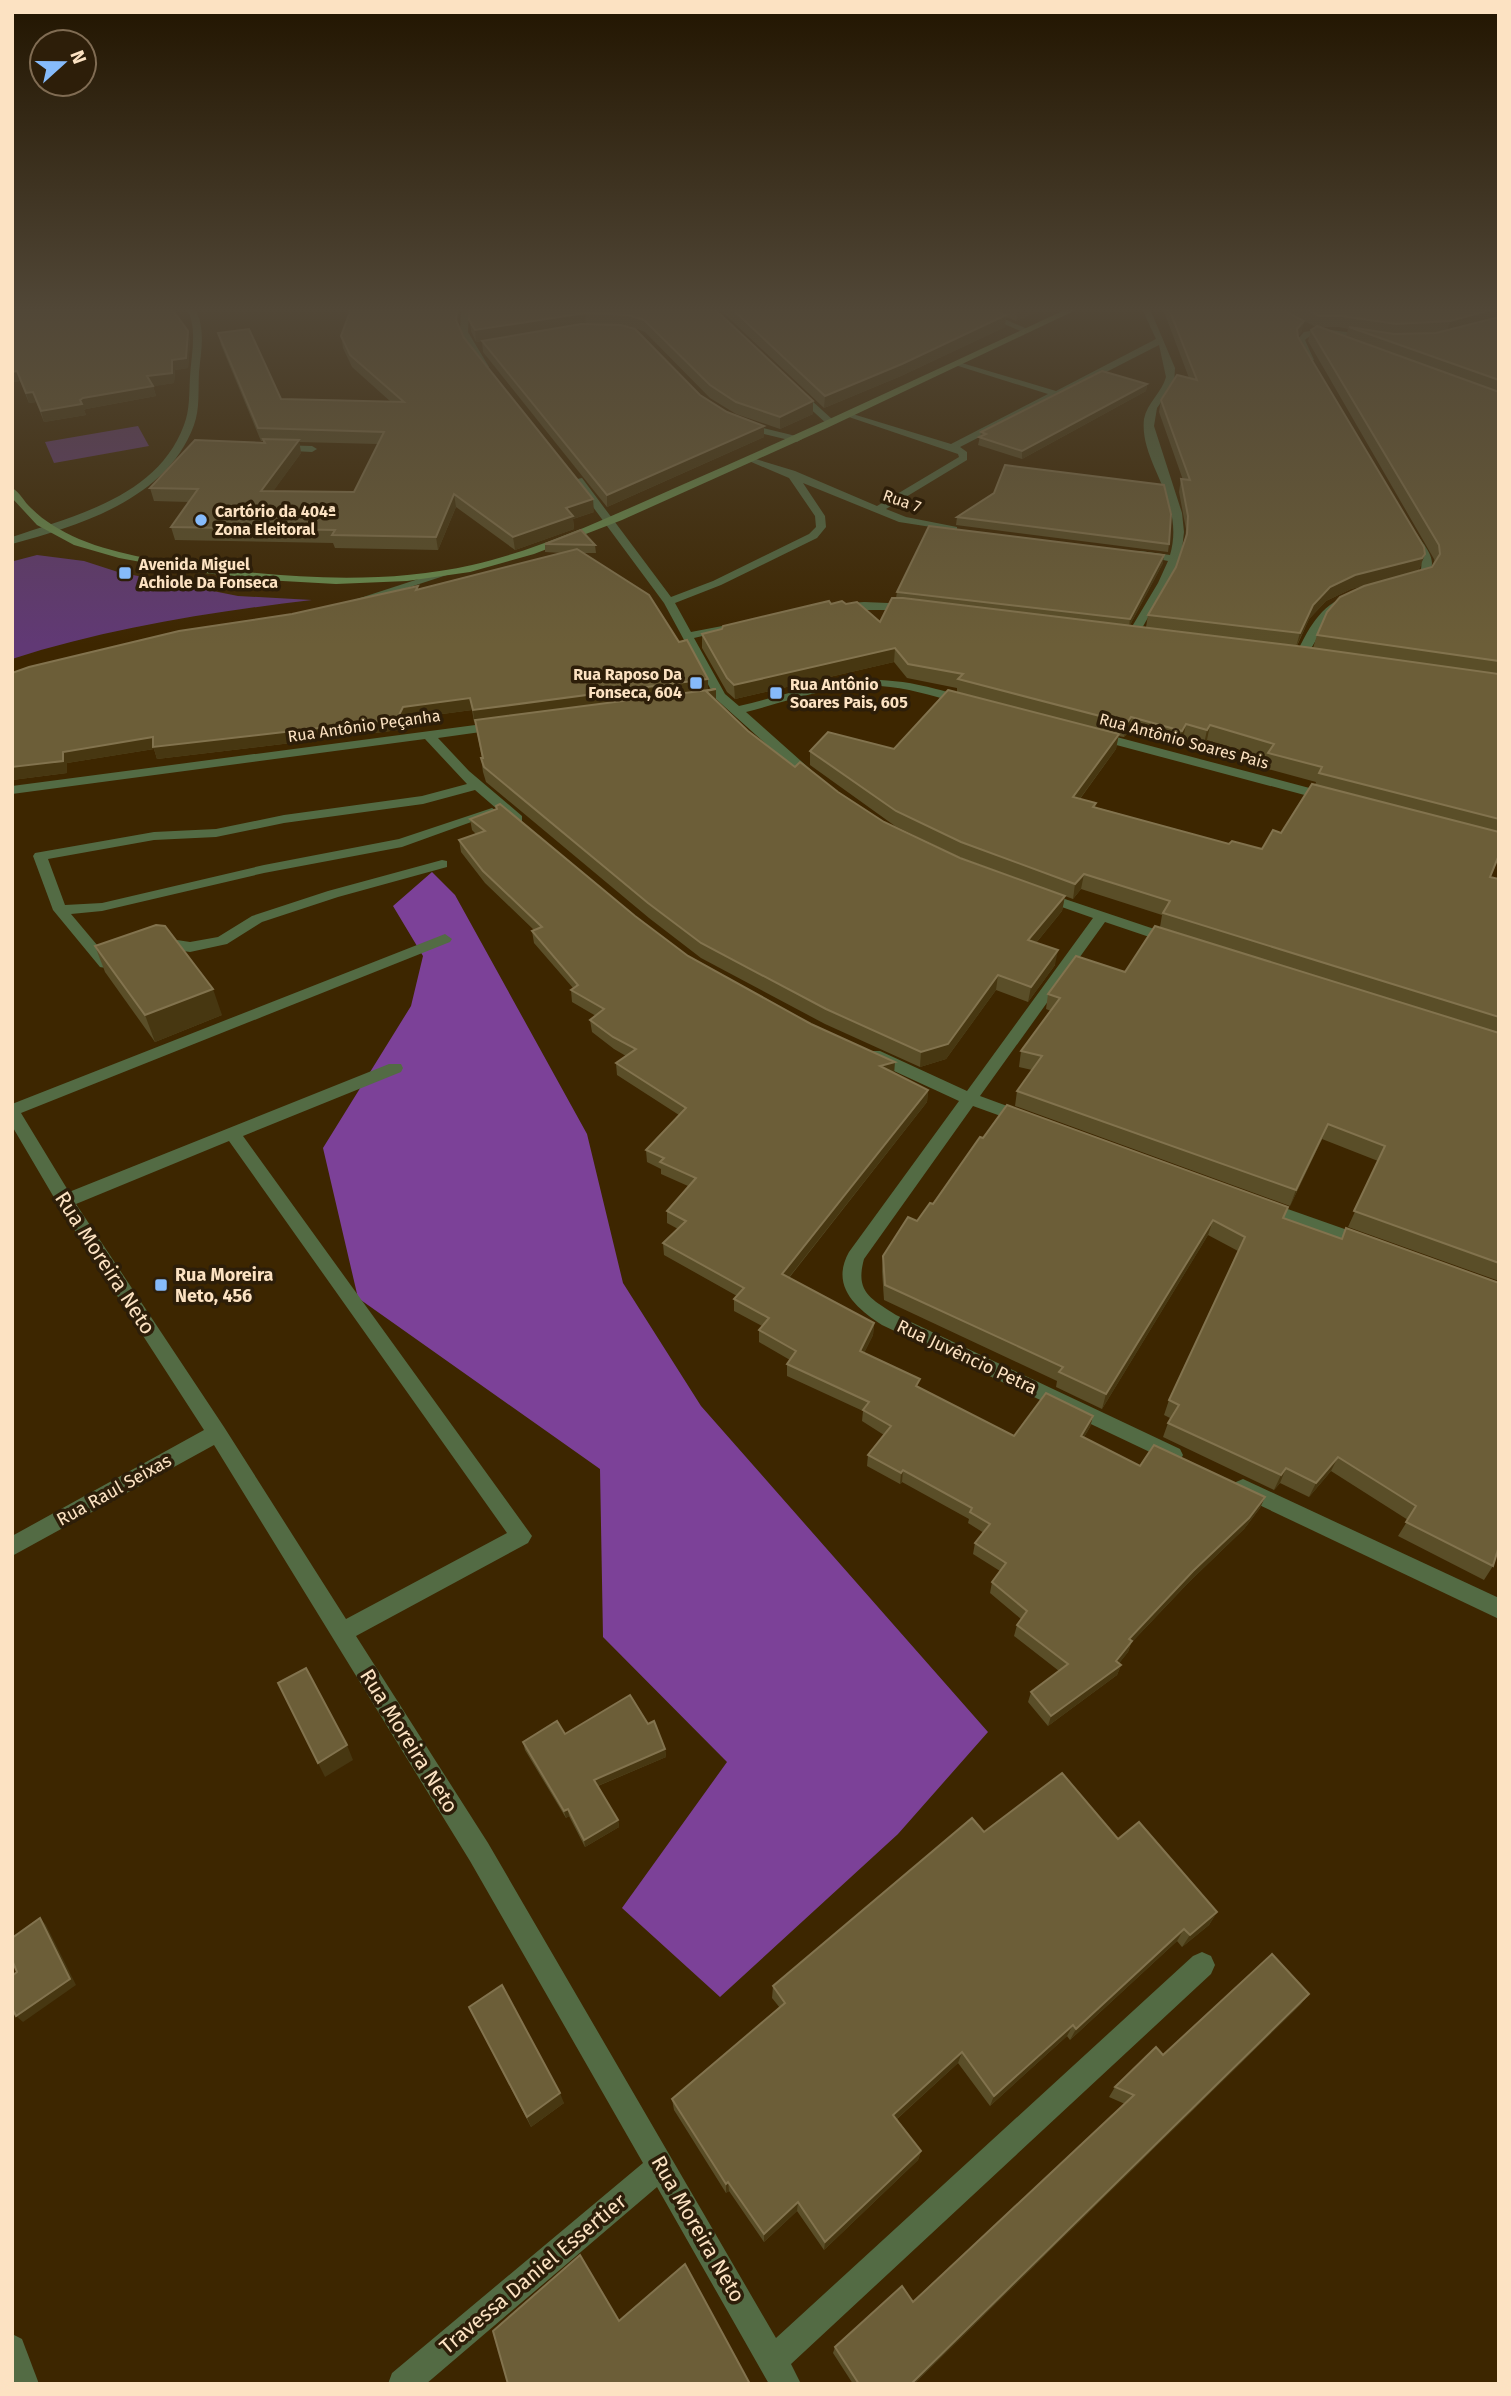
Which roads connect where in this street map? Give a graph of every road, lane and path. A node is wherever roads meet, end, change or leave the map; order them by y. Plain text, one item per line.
1 (190, 421) edge
2 (833, 421) edge
3 (870, 421) edge
4 (1001, 421) edge
5 (1149, 421) edge
6 (735, 422) edge
7 (830, 422) joint
8 (797, 439) junction
9 (183, 443) junction
10 (195, 443) edge
11 (260, 447) edge
12 (952, 447) junction
13 (312, 449) edge
14 (752, 459) junction
15 (567, 467) edge
16 (791, 473) junction
17 (1157, 485) edge
18 (1169, 487) junction
19 (12, 491) edge
20 (877, 510) junction
21 (610, 521) junction
22 (1406, 524) edge
23 (48, 528) junction
24 (958, 530) edge
25 (12, 541) edge
26 (1121, 552) edge
27 (1175, 559) junction
28 (444, 574) junction
29 (1393, 586) edge
30 (1368, 593) edge
31 (356, 601) edge
32 (669, 602) junction
33 (929, 609) edge
34 (820, 610) edge
35 (754, 623) edge
36 (1120, 633) edge
37 (688, 635) junction
38 (1315, 656) edge
39 (983, 705) edge
40 (736, 711) junction
41 (508, 724) edge
42 (1075, 730) edge
43 (428, 735) junction
44 (477, 785) junction
45 (823, 785) edge
46 (12, 790) edge
47 (1340, 800) edge
48 (504, 808) junction
49 (529, 830) edge
50 (442, 864) dead end
51 (1027, 889) edge
52 (60, 910) junction
53 (1101, 917) junction
54 (445, 939) dead end
55 (1194, 946) edge
56 (855, 1047) edge
57 (395, 1068) dead end
58 (968, 1098) junction
59 (12, 1111) edge
60 (1046, 1126) edge
61 (233, 1133) junction
62 (65, 1201) junction
63 (1254, 1203) edge
64 (1384, 1251) edge
65 (217, 1433) junction
66 (1188, 1462) edge
67 (1225, 1479) edge
68 (12, 1547) edge
69 (1499, 1609) edge
70 (341, 1633) junction
71 (1202, 1965) dead end
72 (662, 2165) junction
73 (12, 2349) edge
74 (779, 2372) edge
75 (24, 2384) edge
76 (404, 2384) edge

1 - 9 street
2 - 7 street
3 - 12 street
4 - 12 street
5 - 18 street
6 - 8 street
7 - 8 street
8 - 14 street
9 - 10 street
9 - 23 street
11 - 13 street
12 - 20 street
14 - 16 street, Rua 7
14 - 21 street
15 - 21 street
16 - 20 street, Rua 7
16 - 32 street
17 - 18 street
18 - 27 street
19 - 23 street
20 - 24 street, Rua 7
21 - 28 street
21 - 32 street
22 - 29 street
23 - 25 street
23 - 28 street
26 - 27 street
27 - 36 street
28 - 31 street
30 - 38 street
32 - 37 street
33 - 34 street
35 - 37 street
37 - 40 street
39 - 40 street
40 - 45 street
41 - 43 street, Rua Antônio Peçanha
42 - 47 street, Rua Antônio Soares Pais
43 - 44 street
43 - 46 street, Rua Antônio Peçanha
44 - 48 street
44 - 52 street
48 - 49 street
48 - 52 street
50 - 52 street
51 - 53 street
53 - 55 street
53 - 58 street, Rua Juvêncio Petra
54 - 59 street
56 - 58 street
57 - 61 street
58 - 60 street
58 - 66 street, Rua Juvêncio Petra
59 - 62 street, Rua Moreira Neto
61 - 62 street
61 - 70 street
62 - 65 street, Rua Moreira Neto
63 - 64 street
65 - 68 street, Rua Raul Seixas
65 - 70 street, Rua Moreira Neto
67 - 69 street
70 - 72 street, Rua Moreira Neto
71 - 74 street
72 - 74 street, Rua Moreira Neto
72 - 76 street, Travessa Daniel Essertier
73 - 75 street

